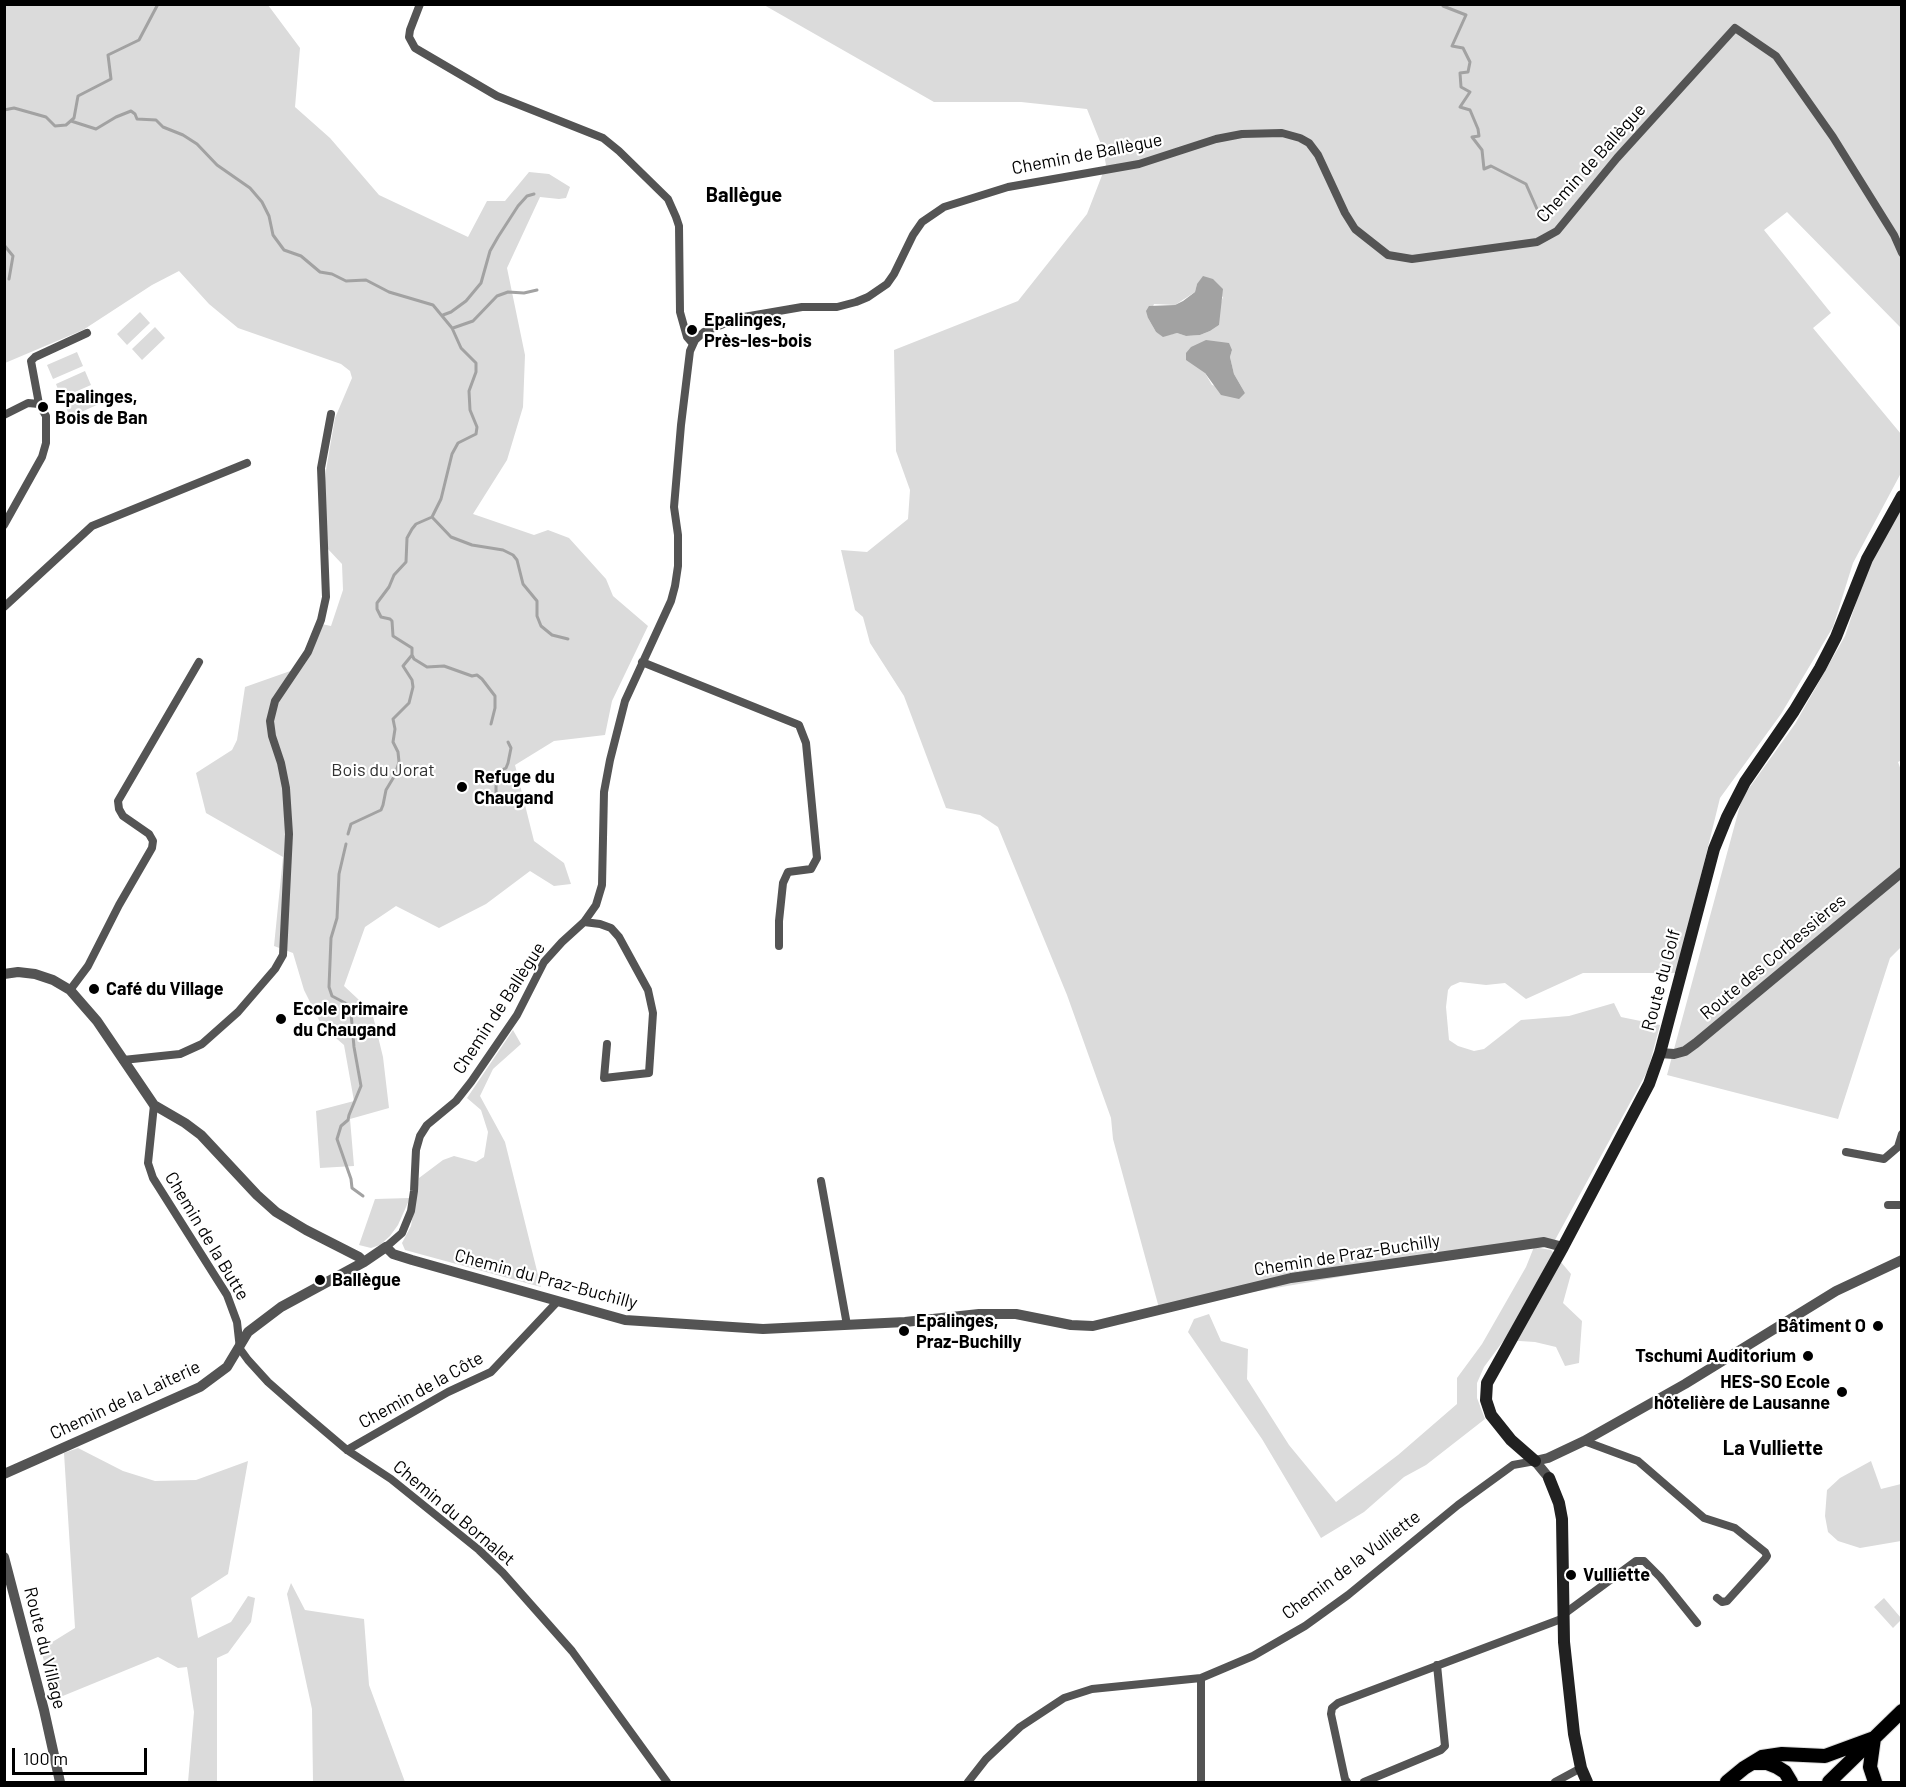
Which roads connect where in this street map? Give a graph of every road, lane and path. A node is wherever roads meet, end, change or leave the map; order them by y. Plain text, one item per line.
1 (420, 4) edge
2 (1902, 253) edge
3 (87, 333) dead end
4 (693, 344) junction
5 (39, 404) junction
6 (331, 414) dead end
7 (4, 416) edge
8 (247, 463) dead end
9 (1902, 496) edge
10 (4, 525) edge
11 (4, 607) edge
12 (199, 662) dead end
13 (642, 662) junction
14 (1902, 872) edge
15 (585, 922) junction
16 (780, 946) dead end
17 (4, 974) edge
18 (70, 990) junction
19 (607, 1044) dead end
20 (1660, 1053) junction
21 (123, 1060) junction
22 (154, 1105) junction
23 (1902, 1134) edge
24 (1900, 1147) edge
25 (1846, 1152) dead end
26 (821, 1181) dead end
27 (1902, 1204) edge
28 (1888, 1205) dead end
29 (386, 1247) junction
30 (1563, 1247) junction
31 (1902, 1260) edge
32 (364, 1262) junction
33 (557, 1302) junction
34 (1032, 1317) joint
35 (847, 1325) junction
36 (240, 1349) junction
37 (1584, 1441) junction
38 (1519, 1447) junction
39 (348, 1450) junction
40 (1535, 1461) junction
41 (1513, 1465) junction
42 (4, 1474) edge
43 (1549, 1478) joint
44 (4, 1557) edge
45 (1717, 1598) dead end
46 (1564, 1616) junction
47 (1697, 1623) dead end
48 (1437, 1665) junction
49 (1201, 1678) junction
50 (1902, 1711) edge
51 (1874, 1738) junction
52 (1750, 1764) junction
53 (1581, 1768) junction
54 (60, 1782) edge
55 (667, 1782) edge
56 (968, 1782) edge
57 (1201, 1782) edge
58 (1347, 1782) edge
59 (1364, 1782) edge
60 (1555, 1782) edge
61 (1587, 1782) edge
62 (1727, 1782) edge
63 (1791, 1782) edge
64 (1829, 1782) edge
65 (1875, 1782) edge

1 - 4 street
2 - 4 street, Chemin de Ballègue
3 - 5 street
4 - 13 street, Chemin de Ballègue
5 - 7 street
5 - 10 street
6 - 21 street
8 - 11 street
9 - 20 main road, Route du Golf
12 - 18 street
13 - 15 street, Chemin de Ballègue
13 - 16 street
14 - 20 street, Route des Corbessières
15 - 19 street
15 - 29 street, Chemin de Ballègue
17 - 18 street
18 - 21 street
20 - 30 main road, Route du Golf
21 - 22 street
22 - 32 street
22 - 36 street, Chemin de la Butte
23 - 24 street
24 - 25 street
26 - 35 street
27 - 28 street
29 - 32 street, Chemin de Ballègue
29 - 33 street, Chemin du Praz-Buchilly
30 - 34 street, Chemin de Praz-Buchilly
30 - 38 main road, Route du Golf
31 - 37 street
32 - 36 street, Chemin de la Laiterie
33 - 35 street, Chemin du Praz-Buchilly
33 - 39 street, Chemin de la Côte
34 - 35 street, Chemin du Praz-Buchilly
36 - 39 street, Chemin du Bornalet
36 - 42 street, Chemin de la Laiterie
37 - 40 street
37 - 45 street
38 - 40 main road, Route du Golf
38 - 41 street
39 - 55 street, Chemin du Bornalet
40 - 41 street, Chemin de la Vulliette
40 - 43 street
41 - 49 street, Chemin de la Vulliette
43 - 46 main road
44 - 54 street, Route du Village
46 - 47 street
46 - 48 street
46 - 53 main road
48 - 58 street
48 - 59 street
49 - 56 street, Chemin de la Vulliette
49 - 57 street
50 - 51 main road
51 - 52 main road
51 - 64 main road
51 - 65 main road
52 - 62 main road
52 - 63 main road
53 - 60 street
53 - 61 main road

